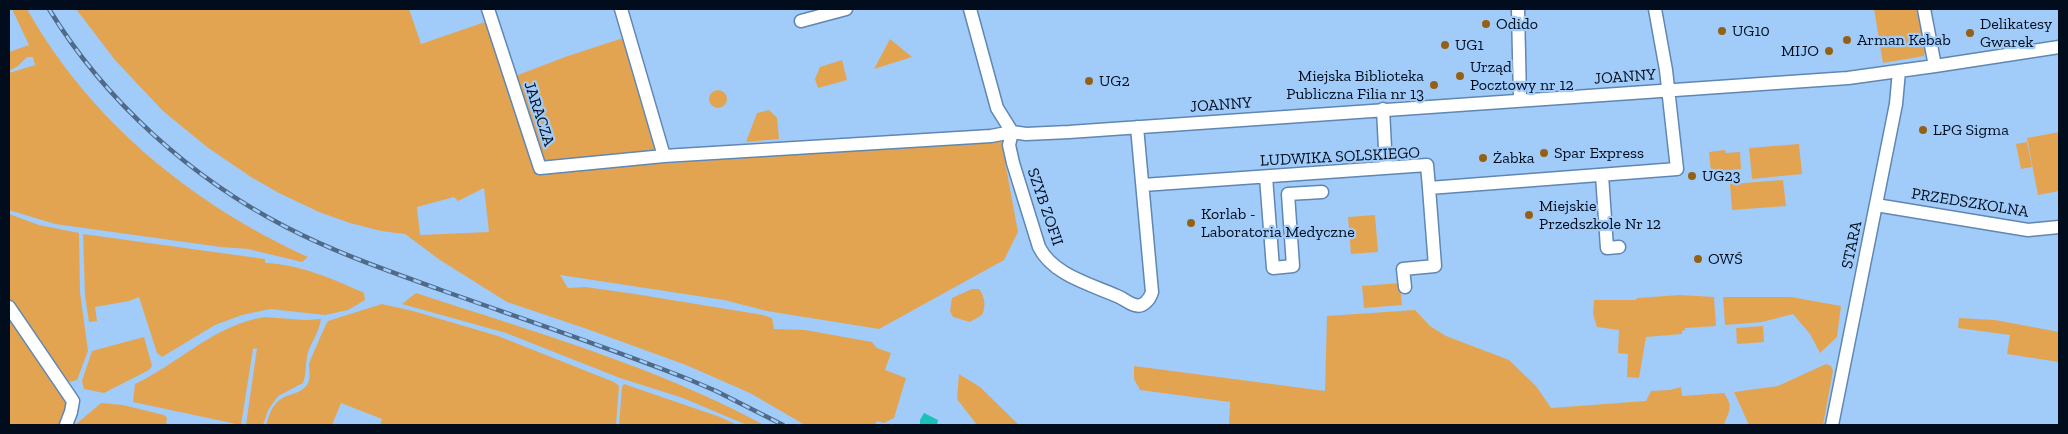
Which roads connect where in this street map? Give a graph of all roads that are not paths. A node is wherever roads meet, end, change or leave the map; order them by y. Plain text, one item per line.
1 (488, 9) edge
2 (621, 9) edge
3 (846, 9) edge
4 (970, 9) edge
5 (1518, 9) edge
6 (1655, 9) edge
7 (1924, 9) edge
8 (801, 21) dead end
9 (2059, 47) edge
10 (1935, 66) junction
11 (1899, 71) junction
12 (1669, 90) junction
13 (1520, 100) junction
14 (1383, 109) junction
15 (1137, 127) junction
16 (1012, 132) junction
17 (664, 156) junction
18 (1386, 168) junction
19 (1602, 175) junction
20 (1266, 177) junction
21 (1143, 185) junction
22 (1429, 188) junction
23 (1322, 192) dead end
24 (1876, 205) junction
25 (2059, 227) edge
26 (1620, 247) dead end
27 (1405, 287) dead end
28 (9, 307) edge
29 (66, 425) edge
30 (1832, 425) edge

1 - 17 street, JARACZA
2 - 17 street
3 - 8 street
4 - 16 street
5 - 13 street
6 - 12 street
7 - 10 street
9 - 10 street, JOANNY
10 - 11 street, JOANNY
11 - 12 street, JOANNY
11 - 24 street, STARA
12 - 13 street, JOANNY
12 - 19 street
13 - 14 street, JOANNY
14 - 15 street, JOANNY
14 - 18 street
15 - 16 street, JOANNY
15 - 21 street
16 - 17 street, JOANNY
16 - 21 street, SZYB ZOFII
18 - 20 street, LUDWIKA SOLSKIEGO
18 - 22 street, LUDWIKA SOLSKIEGO
19 - 22 street
19 - 26 street
20 - 21 street, LUDWIKA SOLSKIEGO
20 - 23 street
22 - 27 street
24 - 25 street, PRZEDSZKOLNA
24 - 30 street, STARA
28 - 29 street

